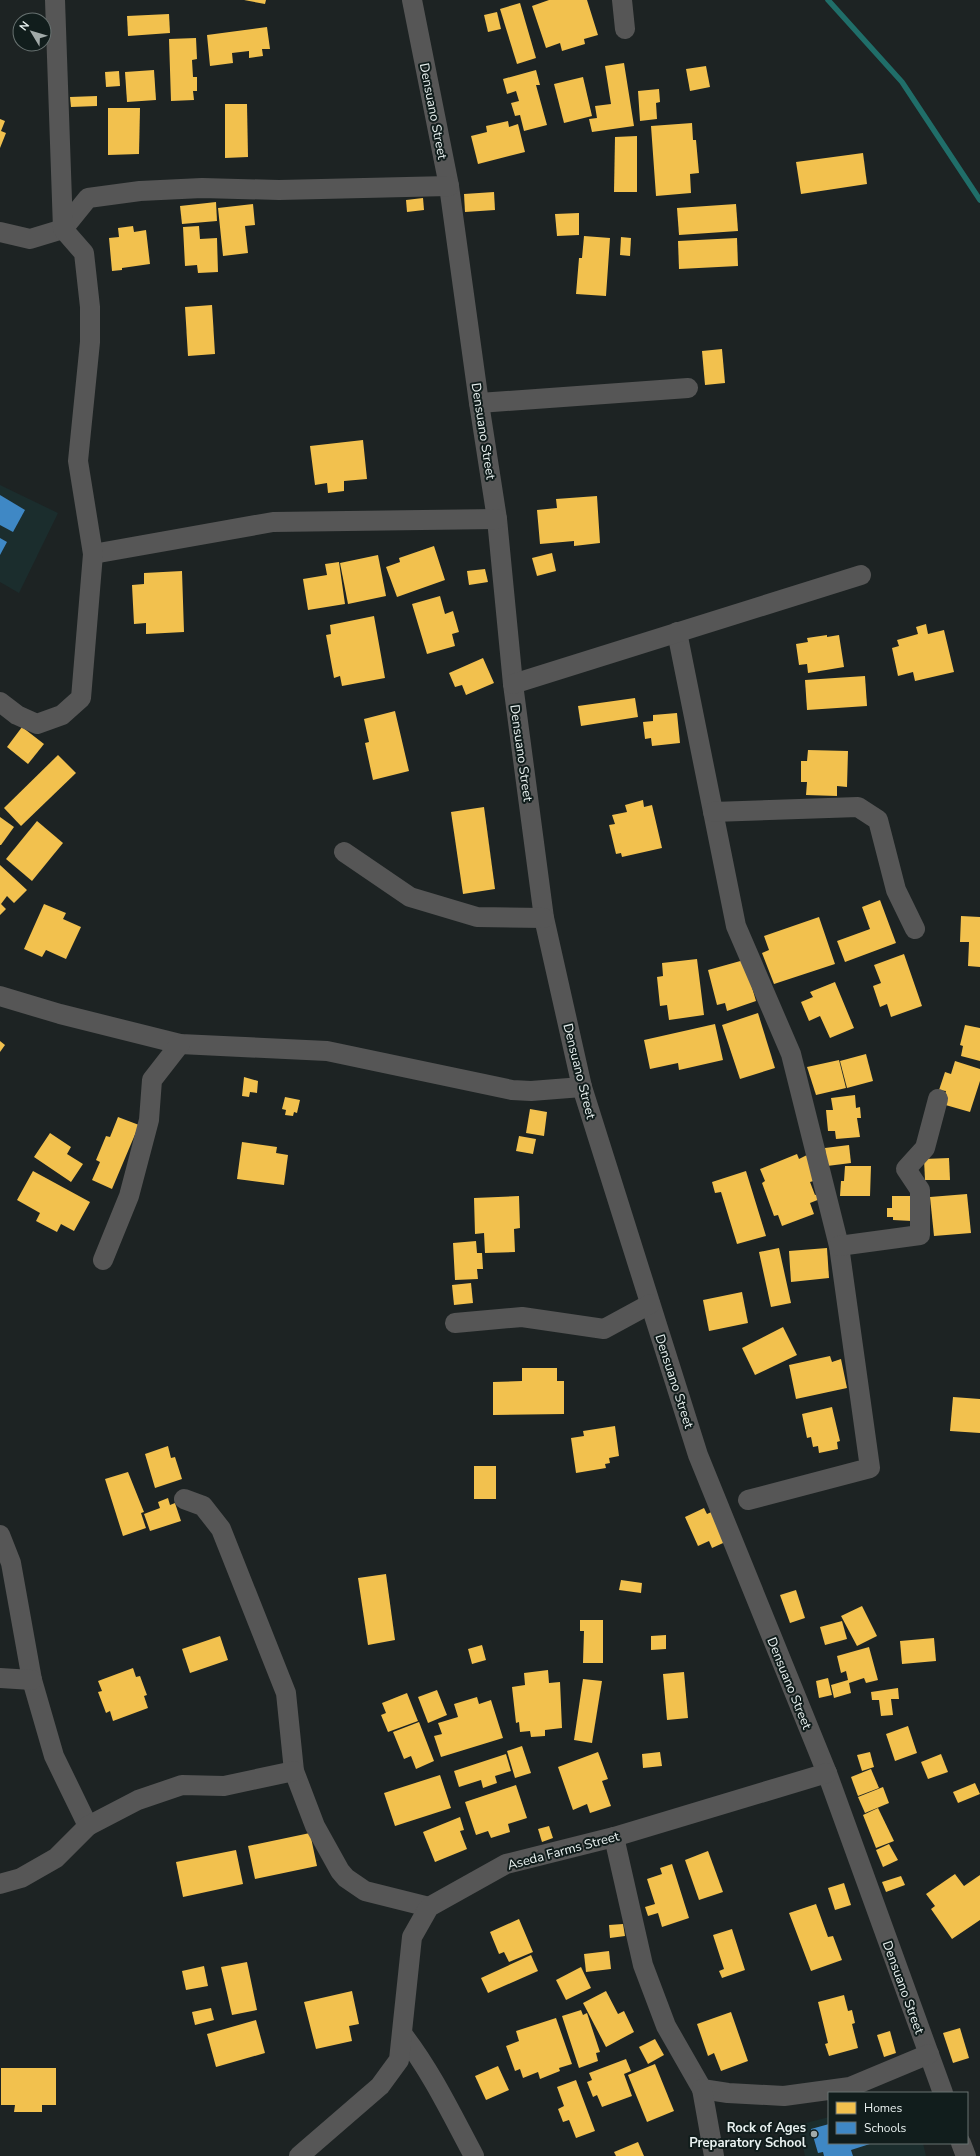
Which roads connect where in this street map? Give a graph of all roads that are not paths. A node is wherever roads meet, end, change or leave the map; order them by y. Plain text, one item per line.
1 (55, 0) edge
2 (412, 0) edge
3 (622, 0) edge
4 (625, 29) dead end
5 (449, 186) junction
6 (63, 229) junction
7 (0, 232) edge
8 (688, 388) dead end
9 (479, 403) junction
10 (497, 519) junction
11 (93, 554) junction
12 (861, 575) dead end
13 (676, 632) junction
14 (513, 684) junction
15 (0, 702) edge
16 (713, 812) junction
17 (344, 852) dead end
18 (544, 918) junction
19 (915, 929) dead end
20 (0, 996) edge
21 (180, 1044) junction
22 (582, 1087) junction
23 (938, 1099) dead end
24 (839, 1246) junction
25 (103, 1260) dead end
26 (650, 1304) junction
27 (455, 1323) dead end
28 (184, 1499) dead end
29 (748, 1500) dead end
30 (0, 1536) edge
31 (0, 1678) edge
32 (32, 1680) junction
33 (294, 1770) junction
34 (826, 1773) junction
35 (88, 1826) junction
36 (614, 1837) junction
37 (0, 1884) edge
38 (429, 1907) junction
39 (403, 2035) junction
40 (929, 2054) junction
41 (702, 2090) junction
42 (943, 2092) edge
43 (961, 2144) edge
44 (299, 2156) edge
45 (474, 2156) edge
46 (714, 2156) edge
47 (966, 2156) edge

1 - 6 street
2 - 5 street, Densuano Street
3 - 4 street
5 - 6 street
5 - 9 street, Densuano Street
6 - 7 street
6 - 11 street
8 - 9 street
9 - 10 street, Densuano Street
10 - 11 street
10 - 14 street, Densuano Street
11 - 15 street
12 - 13 street
13 - 14 street
13 - 16 street
14 - 18 street, Densuano Street
16 - 19 street
16 - 24 street
17 - 18 street
18 - 22 street, Densuano Street
20 - 21 street
21 - 22 street
21 - 25 street
22 - 26 street, Densuano Street
23 - 24 street
24 - 29 street
26 - 27 street
26 - 34 street, Densuano Street
28 - 33 street
30 - 32 street
31 - 32 street
32 - 35 street
33 - 35 street
33 - 38 street
34 - 36 street, Aseda Farms Street
34 - 40 street, Densuano Street
35 - 37 street
36 - 38 street, Aseda Farms Street
36 - 41 street
38 - 39 street
39 - 44 street
39 - 45 street
40 - 41 street
40 - 42 street, Densuano Street
41 - 46 street
43 - 47 street

